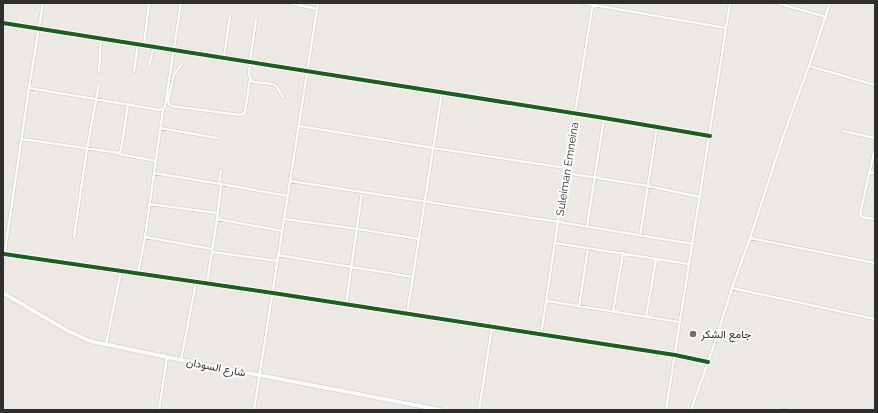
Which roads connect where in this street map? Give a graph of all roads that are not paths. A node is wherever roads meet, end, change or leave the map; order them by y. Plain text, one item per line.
1 (43, 3) edge
2 (150, 3) edge
3 (181, 3) edge
4 (289, 3) edge
5 (318, 3) edge
6 (582, 3) edge
7 (730, 3) edge
8 (777, 3) edge
9 (830, 3) edge
10 (593, 4) edge
11 (317, 9) junction
12 (230, 16) dead end
13 (826, 17) junction
14 (256, 20) dead end
15 (3, 23) edge
16 (38, 28) junction
17 (726, 28) junction
18 (101, 38) junction
19 (138, 44) junction
20 (144, 45) junction
21 (154, 46) junction
22 (174, 49) junction
23 (224, 57) junction
24 (250, 61) junction
25 (182, 64) dead end
26 (150, 65) dead end
27 (809, 66) junction
28 (99, 71) dead end
29 (134, 71) dead end
30 (308, 71) junction
31 (250, 79) junction
32 (99, 84) dead end
33 (875, 85) edge
34 (29, 88) junction
35 (442, 92) junction
36 (283, 97) dead end
37 (96, 99) junction
38 (128, 104) junction
39 (163, 109) junction
40 (576, 114) junction
41 (604, 118) junction
42 (299, 126) junction
43 (657, 127) junction
44 (160, 128) junction
45 (843, 132) dead end
46 (710, 136) junction
47 (22, 138) junction
48 (217, 138) dead end
49 (875, 138) edge
50 (434, 148) junction
51 (875, 148) edge
52 (87, 149) junction
53 (118, 154) junction
54 (156, 161) junction
55 (566, 168) junction
56 (221, 170) dead end
57 (869, 172) junction
58 (154, 173) junction
59 (875, 173) edge
60 (566, 174) junction
61 (595, 178) junction
62 (290, 181) junction
63 (220, 184) junction
64 (648, 186) junction
65 (362, 192) junction
66 (288, 196) junction
67 (700, 197) junction
68 (425, 202) junction
69 (149, 204) junction
70 (217, 213) junction
71 (875, 218) edge
72 (217, 219) junction
73 (284, 219) junction
74 (559, 222) junction
75 (586, 226) junction
76 (358, 229) junction
77 (282, 231) junction
78 (145, 236) junction
79 (640, 236) junction
80 (74, 237) dead end
81 (750, 238) junction
82 (419, 239) junction
83 (555, 243) junction
84 (693, 244) junction
85 (588, 248) junction
86 (212, 250) junction
87 (623, 253) junction
88 (4, 254) junction
89 (278, 255) junction
90 (656, 259) junction
91 (278, 261) junction
92 (875, 263) edge
93 (3, 264) edge
94 (689, 264) junction
95 (352, 267) junction
96 (121, 271) junction
97 (138, 273) junction
98 (413, 277) junction
99 (196, 282) junction
100 (207, 283) junction
101 (732, 288) junction
102 (3, 293) edge
103 (273, 293) junction
104 (546, 301) junction
105 (346, 304) junction
106 (579, 307) junction
107 (613, 312) junction
108 (406, 314) junction
109 (646, 317) junction
110 (875, 319) edge
111 (679, 322) junction
112 (492, 326) junction
113 (541, 335) junction
114 (106, 344) junction
115 (675, 355) junction
116 (167, 357) junction
117 (181, 360) junction
118 (708, 362) junction
119 (259, 375) junction
120 (159, 410) edge
121 (254, 410) edge
122 (441, 410) edge
123 (479, 410) edge
124 (666, 410) edge
125 (691, 410) edge
126 (782, 410) edge
127 (786, 410) edge

1 - 16 street
2 - 20 street
3 - 22 street
4 - 11 street
5 - 11 street
6 - 10 street
7 - 17 street
8 - 13 street
9 - 13 street
10 - 17 street
10 - 40 street, Suleiman Emneina
11 - 30 street
12 - 23 street
13 - 27 street
14 - 24 street
15 - 16 street
16 - 18 street
16 - 34 street
17 - 46 street
18 - 19 street
18 - 28 street
19 - 20 street
19 - 29 street
20 - 21 street
21 - 22 street
21 - 26 street
22 - 23 street
22 - 39 street
23 - 24 street
24 - 30 street
24 - 31 street
25 - 31 street
27 - 33 street
27 - 81 street
30 - 35 street
30 - 42 street
31 - 36 street
32 - 37 street
34 - 37 street
34 - 47 street
35 - 40 street
35 - 50 street
37 - 38 street
37 - 52 street
38 - 39 street
38 - 53 street
39 - 44 street
40 - 41 street
40 - 55 street, Suleiman Emneina
41 - 43 street
41 - 61 street
42 - 50 street
42 - 62 street
43 - 46 street
43 - 64 street
44 - 48 street
44 - 54 street
45 - 49 street
46 - 67 street
47 - 52 street
47 - 88 street
50 - 55 street
50 - 68 street
51 - 57 street
52 - 53 street
52 - 80 street
53 - 54 street
54 - 58 street
55 - 60 street, Suleiman Emneina
56 - 63 street
57 - 59 street
57 - 71 street
58 - 63 street
58 - 69 street
60 - 61 street
60 - 74 street, Suleiman Emneina
61 - 64 street
61 - 75 street
62 - 65 street
62 - 66 street
63 - 66 street
63 - 70 street
64 - 67 street
64 - 79 street
65 - 68 street
65 - 76 street
66 - 73 street
67 - 84 street
68 - 74 street
68 - 82 street
69 - 70 street
69 - 78 street
70 - 72 street
72 - 77 street
72 - 86 street
73 - 76 street
73 - 77 street
74 - 75 street
74 - 83 street, Suleiman Emneina
75 - 79 street
76 - 82 street
76 - 95 street
77 - 89 street
78 - 86 street
78 - 97 street
79 - 84 street
81 - 92 street
81 - 101 street
82 - 98 street
83 - 85 street
83 - 104 street, Suleiman Emneina
84 - 94 street
85 - 87 street
85 - 106 street
86 - 91 street
86 - 100 street
87 - 90 street
87 - 107 street
88 - 93 street
88 - 96 street
89 - 91 street
89 - 95 street
90 - 94 street
90 - 109 street
91 - 103 street
94 - 111 street
95 - 98 street
95 - 105 street
96 - 97 street
96 - 114 street
97 - 99 street
98 - 108 street
99 - 100 street
99 - 117 street
100 - 103 street
101 - 110 street
101 - 118 street
102 - 114 main road, شارع السودان
103 - 105 street
103 - 119 street
104 - 106 street
104 - 113 street, Suleiman Emneina
105 - 108 street
106 - 107 street
107 - 109 street
108 - 112 street
109 - 111 street
111 - 115 street
112 - 113 street
112 - 123 street
113 - 115 street
114 - 116 main road, شارع السودان
115 - 118 street
115 - 124 street
116 - 117 main road, شارع السودان
116 - 120 street
117 - 119 main road, شارع السودان
118 - 125 street
119 - 121 street
119 - 122 main road, شارع السودان
126 - 127 street

